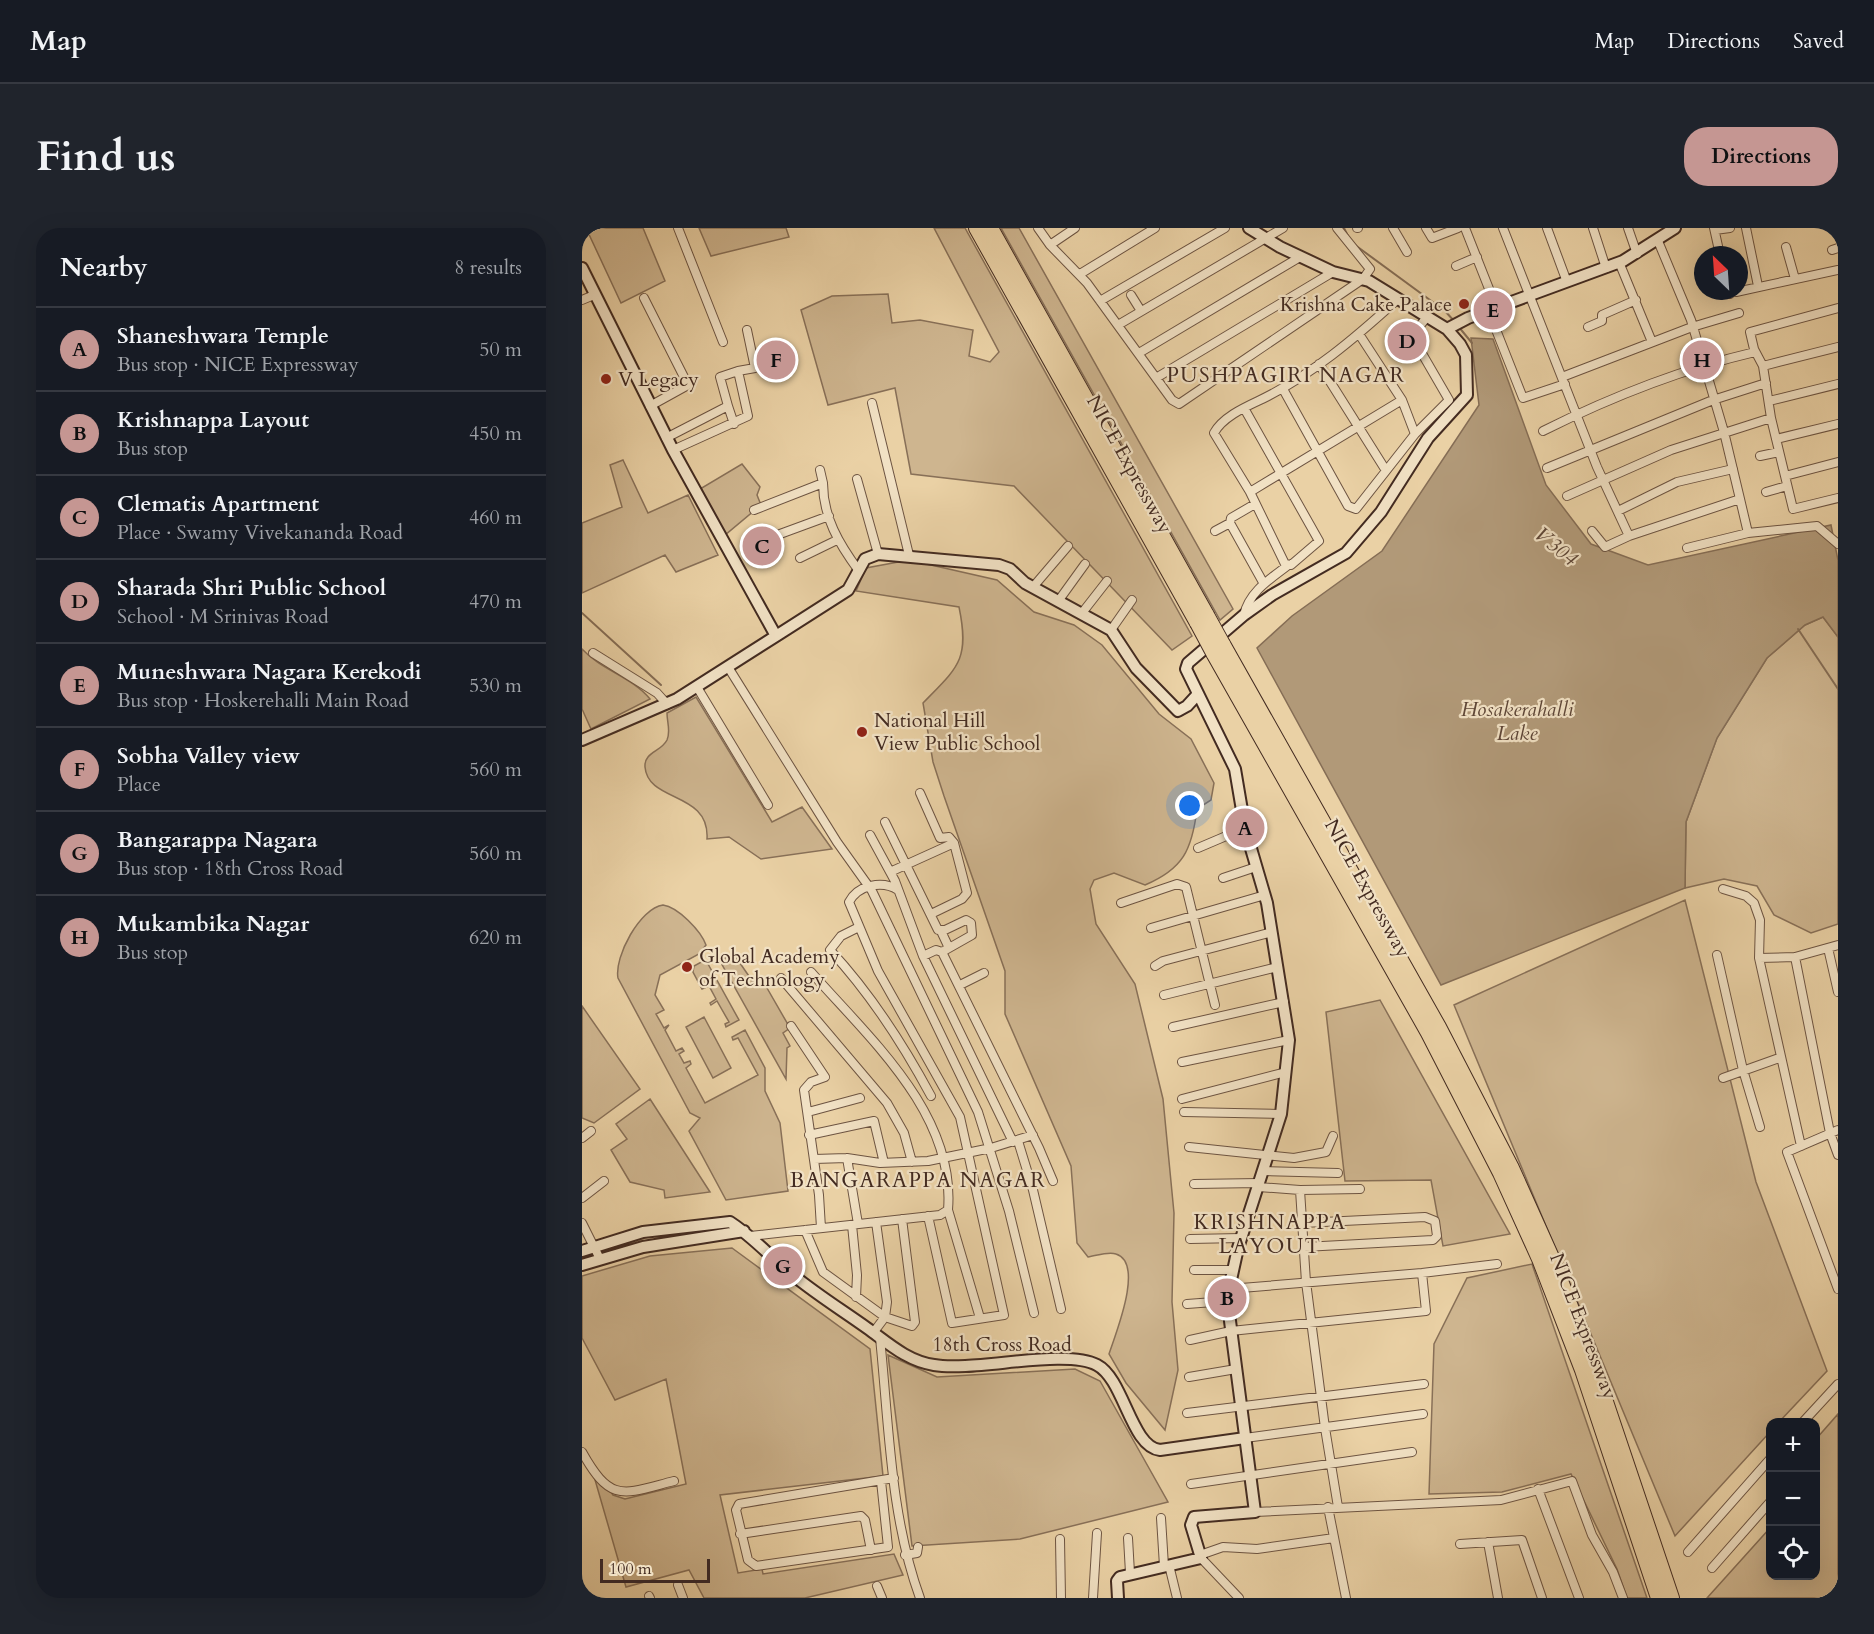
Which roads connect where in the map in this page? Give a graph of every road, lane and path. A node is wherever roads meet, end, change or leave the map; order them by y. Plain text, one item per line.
1 (678, 228) edge
2 (976, 228) edge
3 (991, 228) edge
4 (1038, 228) edge
5 (1075, 228) edge
6 (1155, 228) edge
7 (1225, 228) edge
8 (1249, 228) edge
9 (1283, 228) edge
10 (1337, 228) edge
11 (1393, 228) edge
12 (1426, 228) edge
13 (1458, 228) edge
14 (1465, 228) edge
15 (1503, 228) edge
16 (1547, 228) edge
17 (1593, 228) edge
18 (1628, 228) edge
19 (1730, 228) edge
20 (1746, 228) edge
21 (1715, 229) edge
22 (1666, 233) edge
23 (1265, 239) junction
24 (1050, 245) junction
25 (1718, 246) edge
26 (1786, 247) dead end
27 (1407, 252) dead end
28 (1637, 254) junction
29 (1300, 257) junction
30 (1477, 257) junction
31 (1619, 262) junction
32 (1456, 266) dead end
33 (582, 268) edge
34 (1606, 268) junction
35 (1838, 270) edge
36 (1333, 272) junction
37 (1080, 274) junction
38 (1363, 279) junction
39 (1795, 279) junction
40 (1567, 282) junction
41 (1758, 286) junction
42 (1748, 288) edge
43 (594, 295) junction
44 (1131, 295) dead end
45 (1530, 296) junction
46 (644, 298) dead end
47 (1398, 299) junction
48 (582, 300) edge
49 (1636, 300) junction
50 (1100, 301) junction
51 (1838, 308) edge
52 (1142, 310) junction
53 (1493, 310) junction
54 (1739, 313) dead end
55 (1427, 317) junction
56 (1118, 325) junction
57 (1450, 327) junction
58 (1588, 327) dead end
59 (1692, 327) junction
60 (747, 330) dead end
61 (1359, 334) junction
62 (723, 342) dead end
63 (1652, 342) junction
64 (1838, 347) edge
65 (1755, 352) junction
66 (1139, 353) junction
67 (1319, 364) junction
68 (1704, 364) junction
69 (1763, 366) junction
70 (738, 371) junction
71 (1156, 378) junction
72 (1563, 380) junction
73 (1766, 383) junction
74 (1838, 384) edge
75 (1283, 389) junction
76 (1713, 399) junction
77 (1402, 400) junction
78 (1769, 401) junction
79 (872, 403) dead end
80 (650, 406) junction
81 (728, 406) junction
82 (1244, 408) junction
83 (1577, 414) junction
84 (1771, 418) junction
85 (734, 424) junction
86 (1838, 424) edge
87 (689, 427) junction
88 (1359, 428) junction
89 (1544, 431) dead end
90 (1725, 432) junction
91 (1415, 434) junction
92 (666, 438) junction
93 (1776, 439) junction
94 (695, 440) junction
95 (673, 450) junction
96 (1590, 450) junction
97 (1779, 452) junction
98 (1316, 453) junction
99 (1760, 456) dead end
100 (1838, 462) edge
101 (1547, 468) dead end
102 (1385, 469) junction
103 (1733, 469) junction
104 (820, 470) dead end
105 (1282, 475) junction
106 (1785, 476) junction
107 (857, 479) dead end
108 (1604, 481) junction
109 (824, 483) junction
110 (1787, 486) junction
111 (1250, 492) junction
112 (1766, 492) dead end
113 (1567, 496) dead end
114 (1838, 498) edge
115 (1740, 500) junction
116 (1255, 504) junction
117 (754, 510) dead end
118 (1618, 511) junction
119 (829, 516) junction
120 (1230, 522) junction
121 (1215, 531) dead end
122 (1592, 531) dead end
123 (1748, 533) junction
124 (780, 534) dead end
125 (1629, 536) junction
126 (837, 540) junction
127 (1838, 544) edge
128 (1068, 546) dead end
129 (1687, 548) dead end
130 (878, 554) junction
131 (909, 555) junction
132 (800, 558) dead end
133 (1084, 564) dead end
134 (1287, 566) junction
135 (859, 571) junction
136 (1107, 581) dead end
137 (1264, 584) junction
138 (1033, 587) junction
139 (1059, 600) junction
140 (1132, 600) dead end
141 (1082, 613) junction
142 (1244, 615) junction
143 (1202, 619) junction
144 (1111, 630) junction
145 (776, 636) junction
146 (1218, 649) junction
147 (593, 653) dead end
148 (728, 667) junction
149 (697, 687) junction
150 (1198, 694) junction
151 (667, 704) junction
152 (582, 740) edge
153 (920, 793) dead end
154 (768, 805) dead end
155 (885, 822) dead end
156 (1245, 828) junction
157 (870, 835) dead end
158 (954, 843) junction
159 (1198, 848) dead end
160 (908, 864) junction
161 (1256, 867) junction
162 (890, 872) junction
163 (1223, 878) dead end
164 (868, 886) junction
165 (1723, 889) dead end
166 (898, 890) junction
167 (1265, 895) junction
168 (1121, 903) dead end
169 (931, 915) junction
170 (1194, 917) junction
171 (860, 927) junction
172 (1151, 928) dead end
173 (941, 931) junction
174 (1272, 932) junction
175 (1838, 945) edge
176 (1828, 948) junction
177 (945, 950) junction
178 (1201, 951) junction
179 (1717, 955) dead end
180 (923, 956) junction
181 (1795, 957) junction
182 (1759, 958) junction
183 (1155, 966) dead end
184 (1278, 968) junction
185 (811, 972) dead end
186 (984, 974) dead end
187 (782, 978) dead end
188 (1210, 984) junction
189 (960, 985) junction
190 (1838, 992) edge
191 (1164, 995) dead end
192 (1284, 1002) junction
193 (1215, 1005) dead end
194 (791, 1026) dead end
195 (1173, 1027) dead end
196 (1289, 1040) junction
197 (1779, 1058) junction
198 (1182, 1062) dead end
199 (1743, 1070) junction
200 (1286, 1072) junction
201 (1723, 1078) dead end
202 (931, 1096) dead end
203 (860, 1098) dead end
204 (1182, 1099) dead end
205 (808, 1112) junction
206 (1184, 1112) dead end
207 (1281, 1114) junction
208 (1760, 1127) dead end
209 (591, 1131) dead end
210 (1834, 1131) edge
211 (810, 1135) junction
212 (1033, 1135) junction
213 (1333, 1136) dead end
214 (582, 1138) edge
215 (1015, 1141) junction
216 (1801, 1146) junction
217 (1189, 1147) dead end
218 (991, 1148) junction
219 (969, 1153) junction
220 (1269, 1153) junction
221 (1838, 1155) edge
222 (847, 1158) junction
223 (941, 1158) junction
224 (814, 1159) junction
225 (912, 1162) junction
226 (884, 1163) junction
227 (1263, 1171) junction
228 (1338, 1173) dead end
229 (604, 1180) dead end
230 (1053, 1181) dead end
231 (1194, 1184) dead end
232 (1258, 1185) junction
233 (1360, 1189) dead end
234 (1300, 1190) junction
235 (582, 1198) edge
236 (948, 1210) junction
237 (928, 1216) junction
238 (902, 1219) junction
239 (876, 1222) junction
240 (582, 1223) edge
241 (1303, 1223) junction
242 (855, 1224) junction
243 (821, 1228) junction
244 (805, 1230) junction
245 (747, 1234) junction
246 (1242, 1238) junction
247 (1190, 1239) dead end
248 (595, 1247) junction
249 (1304, 1247) junction
250 (582, 1251) edge
251 (600, 1259) junction
252 (1497, 1264) dead end
253 (582, 1265) edge
254 (1194, 1270) dead end
255 (1233, 1270) junction
256 (1422, 1273) junction
257 (1306, 1282) junction
258 (1229, 1289) junction
259 (1838, 1289) edge
260 (856, 1298) junction
261 (1227, 1301) junction
262 (1187, 1304) dead end
263 (1061, 1310) dead end
264 (1034, 1313) dead end
265 (885, 1317) junction
266 (980, 1318) junction
267 (1312, 1323) junction
268 (1231, 1331) junction
269 (877, 1336) junction
270 (1190, 1340) dead end
271 (1236, 1369) junction
272 (1189, 1377) dead end
273 (1424, 1384) dead end
274 (1838, 1384) edge
275 (1321, 1398) junction
276 (1241, 1407) junction
277 (1187, 1413) dead end
278 (1423, 1414) dead end
279 (1807, 1418) edge
280 (1324, 1428) junction
281 (1245, 1438) junction
282 (582, 1452) edge
283 (1412, 1452) dead end
284 (1332, 1462) junction
285 (1766, 1464) edge
286 (1250, 1474) junction
287 (674, 1481) dead end
288 (895, 1481) junction
289 (881, 1483) junction
290 (1191, 1484) dead end
291 (1538, 1489) junction
292 (1338, 1506) junction
293 (1328, 1507) junction
294 (1766, 1507) edge
295 (1254, 1512) junction
296 (1161, 1518) dead end
297 (1097, 1533) dead end
298 (740, 1534) junction
299 (1128, 1538) dead end
300 (1334, 1538) junction
301 (1059, 1539) dead end
302 (1488, 1542) junction
303 (1460, 1544) dead end
304 (918, 1547) dead end
305 (871, 1550) junction
306 (1688, 1552) dead end
307 (905, 1555) junction
308 (1201, 1557) junction
309 (1166, 1566) junction
310 (1712, 1568) dead end
311 (1130, 1574) junction
312 (678, 1585) dead end
313 (877, 1586) dead end
314 (683, 1598) edge
315 (882, 1598) edge
316 (920, 1598) edge
317 (1061, 1598) edge
318 (1093, 1598) edge
319 (1118, 1598) edge
320 (1177, 1598) edge
321 (1239, 1598) edge
322 (1346, 1598) edge
323 (1498, 1598) edge
324 (1542, 1598) edge
325 (1579, 1598) edge
326 (1623, 1598) edge
327 (1658, 1598) edge
328 (1672, 1598) edge

1 - 62 street
2 - 143 highway, NICE Expressway
3 - 143 highway, NICE Expressway
4 - 24 street
5 - 24 street
6 - 37 street
7 - 50 street
8 - 23 street
9 - 23 street
10 - 38 street
11 - 27 street
12 - 13 street
14 - 30 street
15 - 45 street
16 - 40 street
17 - 34 street
18 - 28 street
19 - 21 street
20 - 41 street
21 - 25 street
22 - 28 street
22 - 59 street
23 - 29 street
23 - 52 street
24 - 37 street
26 - 39 street
28 - 31 street
29 - 36 street
29 - 66 street
30 - 32 street
30 - 53 street
31 - 34 street
31 - 49 street
33 - 43 street
34 - 40 street
35 - 39 street
36 - 38 street
36 - 71 street
37 - 50 street
38 - 47 street
38 - 71 street
39 - 41 street
40 - 45 street
41 - 42 street
43 - 48 street
43 - 80 street
44 - 52 street
45 - 53 street
45 - 72 street
46 - 80 street
47 - 55 street
47 - 61 street
49 - 58 street
49 - 63 street
50 - 56 street
51 - 65 street
52 - 56 street
53 - 57 street
53 - 72 street
54 - 59 street
55 - 57 street
55 - 91 street
56 - 66 street
57 - 142 street
59 - 63 street
59 - 68 street
60 - 70 street
61 - 67 street
61 - 77 street
63 - 72 street
64 - 69 street
65 - 68 street
65 - 69 street
66 - 71 street
67 - 75 street
67 - 88 street
68 - 76 street
68 - 83 street
69 - 73 street
70 - 81 street
70 - 85 street
72 - 83 street
73 - 76 street
73 - 78 street
74 - 78 street
75 - 82 street
75 - 98 street
76 - 90 street
76 - 96 street
77 - 88 street
77 - 91 street
78 - 84 street
79 - 131 street
80 - 92 street
81 - 85 street
81 - 87 street
82 - 105 street
82 - 111 street
83 - 89 street
83 - 96 street
84 - 90 street
84 - 93 street
85 - 94 street
86 - 93 street
87 - 92 street
87 - 94 street
88 - 98 street
88 - 102 street
90 - 103 street
90 - 108 street
91 - 102 street
92 - 95 street
93 - 97 street
94 - 95 street
95 - 145 street
96 - 101 street
96 - 108 street
97 - 99 street
97 - 106 street
98 - 102 street
98 - 105 street
100 - 106 street
103 - 115 street
103 - 118 street
104 - 109 street
105 - 111 street
105 - 134 street
106 - 110 street
107 - 130 street
108 - 113 street
108 - 118 street
109 - 117 street
109 - 119 street
110 - 112 street
110 - 114 street
111 - 116 street
115 - 123 street
115 - 125 street
116 - 120 street
116 - 134 street
118 - 125 street
119 - 124 street
119 - 126 street
120 - 121 street
120 - 137 street
122 - 125 street
123 - 127 street
123 - 129 street
126 - 132 street
126 - 135 street
128 - 138 street
130 - 131 street
130 - 135 street
131 - 138 street
133 - 139 street
134 - 137 street
135 - 145 street
136 - 141 street
137 - 142 street
138 - 139 street
139 - 141 street
140 - 144 street
141 - 144 street
142 - 150 street
143 - 146 highway, NICE Expressway, bridge
144 - 150 street
145 - 148 street
146 - 327 highway, NICE Expressway
146 - 328 highway, NICE Expressway
147 - 151 street
148 - 149 street
148 - 164 street
149 - 151 street
149 - 154 street
150 - 156 street
151 - 152 street
153 - 158 street
155 - 160 street
156 - 159 street
156 - 161 street
157 - 162 street
158 - 160 street
158 - 169 street
160 - 162 street
160 - 169 street
161 - 163 street
161 - 167 street
162 - 166 street
164 - 166 street
164 - 171 street
164 - 218 street
165 - 182 street
166 - 180 street
167 - 170 street
167 - 174 street
168 - 170 street
169 - 173 street
170 - 172 street
170 - 178 street
171 - 202 street
171 - 219 street
173 - 177 street
173 - 177 street
174 - 178 street
174 - 184 street
175 - 176 street
176 - 181 street
176 - 190 street
177 - 180 street
177 - 189 street
178 - 183 street
178 - 188 street
179 - 199 street
180 - 215 street
181 - 182 street
181 - 210 street
182 - 197 street
184 - 188 street
184 - 192 street
185 - 223 street
186 - 189 street
187 - 225 street
188 - 191 street
188 - 193 street
189 - 212 street
192 - 195 street
192 - 196 street
194 - 205 street
196 - 198 street
196 - 200 street
197 - 199 street
197 - 216 street
199 - 201 street
199 - 208 street
200 - 204 street
200 - 207 street
203 - 205 street
205 - 211 street
206 - 207 street
207 - 220 street
209 - 214 street
210 - 216 street
210 - 221 street
211 - 224 street
211 - 226 street
212 - 215 street
212 - 230 street
213 - 220 street
215 - 218 street
215 - 263 street
216 - 259 street
217 - 220 street
218 - 219 street
218 - 264 street
219 - 223 street
219 - 266 street
220 - 227 street
222 - 224 street
222 - 226 street
222 - 242 street
223 - 225 street
223 - 236 street
224 - 243 street
225 - 226 street
227 - 228 street
227 - 232 street
229 - 235 street
231 - 232 street
232 - 234 street
232 - 246 street
233 - 234 street
234 - 241 street
236 - 237 street
236 - 266 street
237 - 238 street
237 - 266 street
238 - 239 street
238 - 265 street
239 - 242 street
239 - 265 street
240 - 248 street
241 - 249 street
241 - 249 street
242 - 243 street
242 - 260 street
243 - 244 street
244 - 245 street
244 - 260 street
245 - 248 street, 18th Cross Road
245 - 251 street
245 - 269 street, 18th Cross Road
246 - 247 street
246 - 255 street
248 - 250 street, 18th Cross Road
248 - 251 street
249 - 257 street
251 - 253 street
252 - 256 street
254 - 255 street
255 - 258 street
256 - 257 street
256 - 267 street
257 - 258 street
257 - 267 street
258 - 261 street
260 - 265 street
261 - 262 street
261 - 268 street
265 - 269 street
267 - 268 street
267 - 275 street
268 - 270 street
268 - 271 street
269 - 281 street, 18th Cross Road
269 - 288 street
271 - 272 street
271 - 276 street
273 - 275 street
274 - 279 street
275 - 276 street
275 - 280 street
276 - 277 street
276 - 281 street
278 - 280 street
280 - 281 street
280 - 284 street
281 - 286 street
282 - 287 street
283 - 284 street
284 - 286 street
284 - 292 street
285 - 306 street
286 - 290 street
286 - 295 street
288 - 289 street
288 - 307 street
289 - 298 street
289 - 305 street
291 - 292 street
291 - 325 street
291 - 326 street
292 - 293 street
293 - 295 street
293 - 300 street
294 - 310 street
295 - 308 street
296 - 309 street
297 - 318 street
298 - 305 street
298 - 305 street
299 - 311 street
300 - 308 street
300 - 322 street
301 - 317 street
302 - 303 street
302 - 323 street
302 - 324 street
304 - 307 street
307 - 316 street
308 - 309 street
308 - 321 street
309 - 311 street
309 - 320 street
311 - 319 street
312 - 314 street
313 - 315 street

